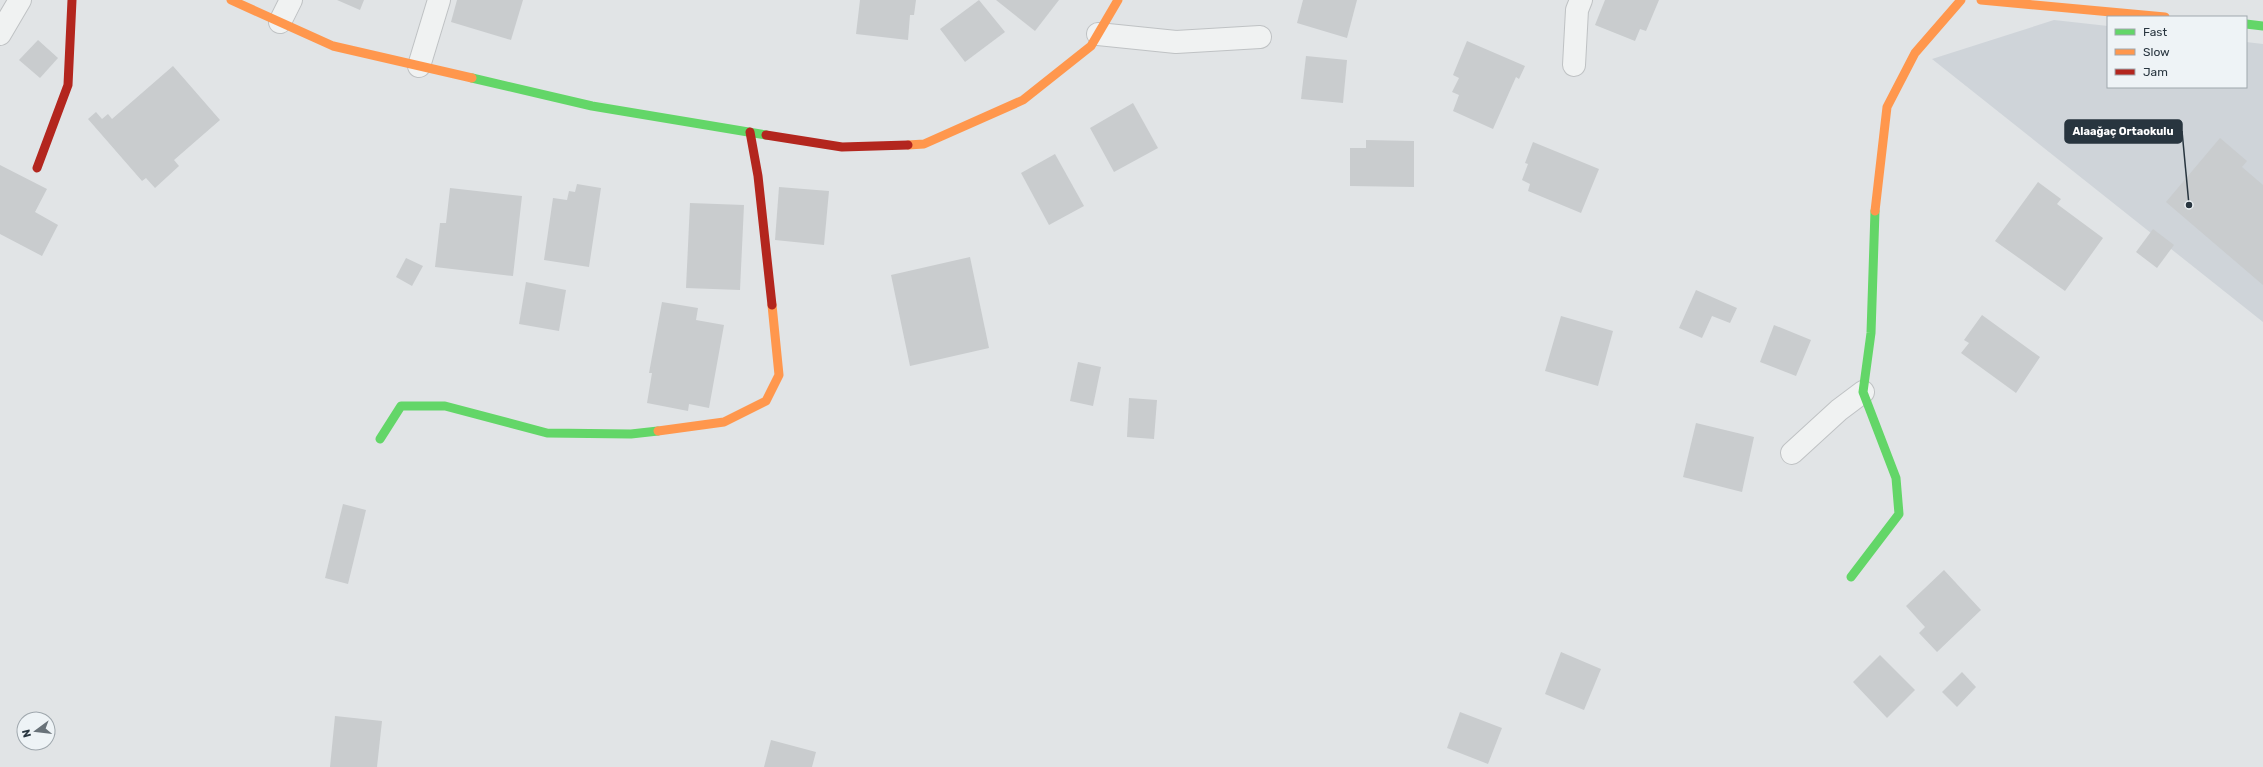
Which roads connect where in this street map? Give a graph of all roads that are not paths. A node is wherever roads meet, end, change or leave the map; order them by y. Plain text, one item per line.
1 (20, 0) edge
2 (72, 0) edge
3 (231, 0) edge
4 (291, 0) edge
5 (439, 0) edge
6 (1118, 0) edge
7 (1580, 0) edge
8 (1961, 0) edge
9 (1981, 0) edge
10 (2154, 16) edge
11 (280, 22) junction
12 (2247, 24) edge
13 (2263, 26) edge
14 (0, 34) edge
15 (1098, 34) junction
16 (1260, 37) dead end
17 (1574, 65) dead end
18 (419, 66) junction
19 (750, 132) junction
20 (37, 168) dead end
21 (1863, 392) junction
22 (380, 439) dead end
23 (1792, 453) dead end
24 (1851, 577) dead end

1 - 14 street
2 - 20 street
3 - 11 street
4 - 11 street
5 - 18 street
6 - 15 street
7 - 17 street
8 - 21 street
9 - 10 street
11 - 18 street
12 - 13 street
15 - 16 street
15 - 19 street
18 - 19 street
19 - 22 street
21 - 23 street
21 - 24 street

